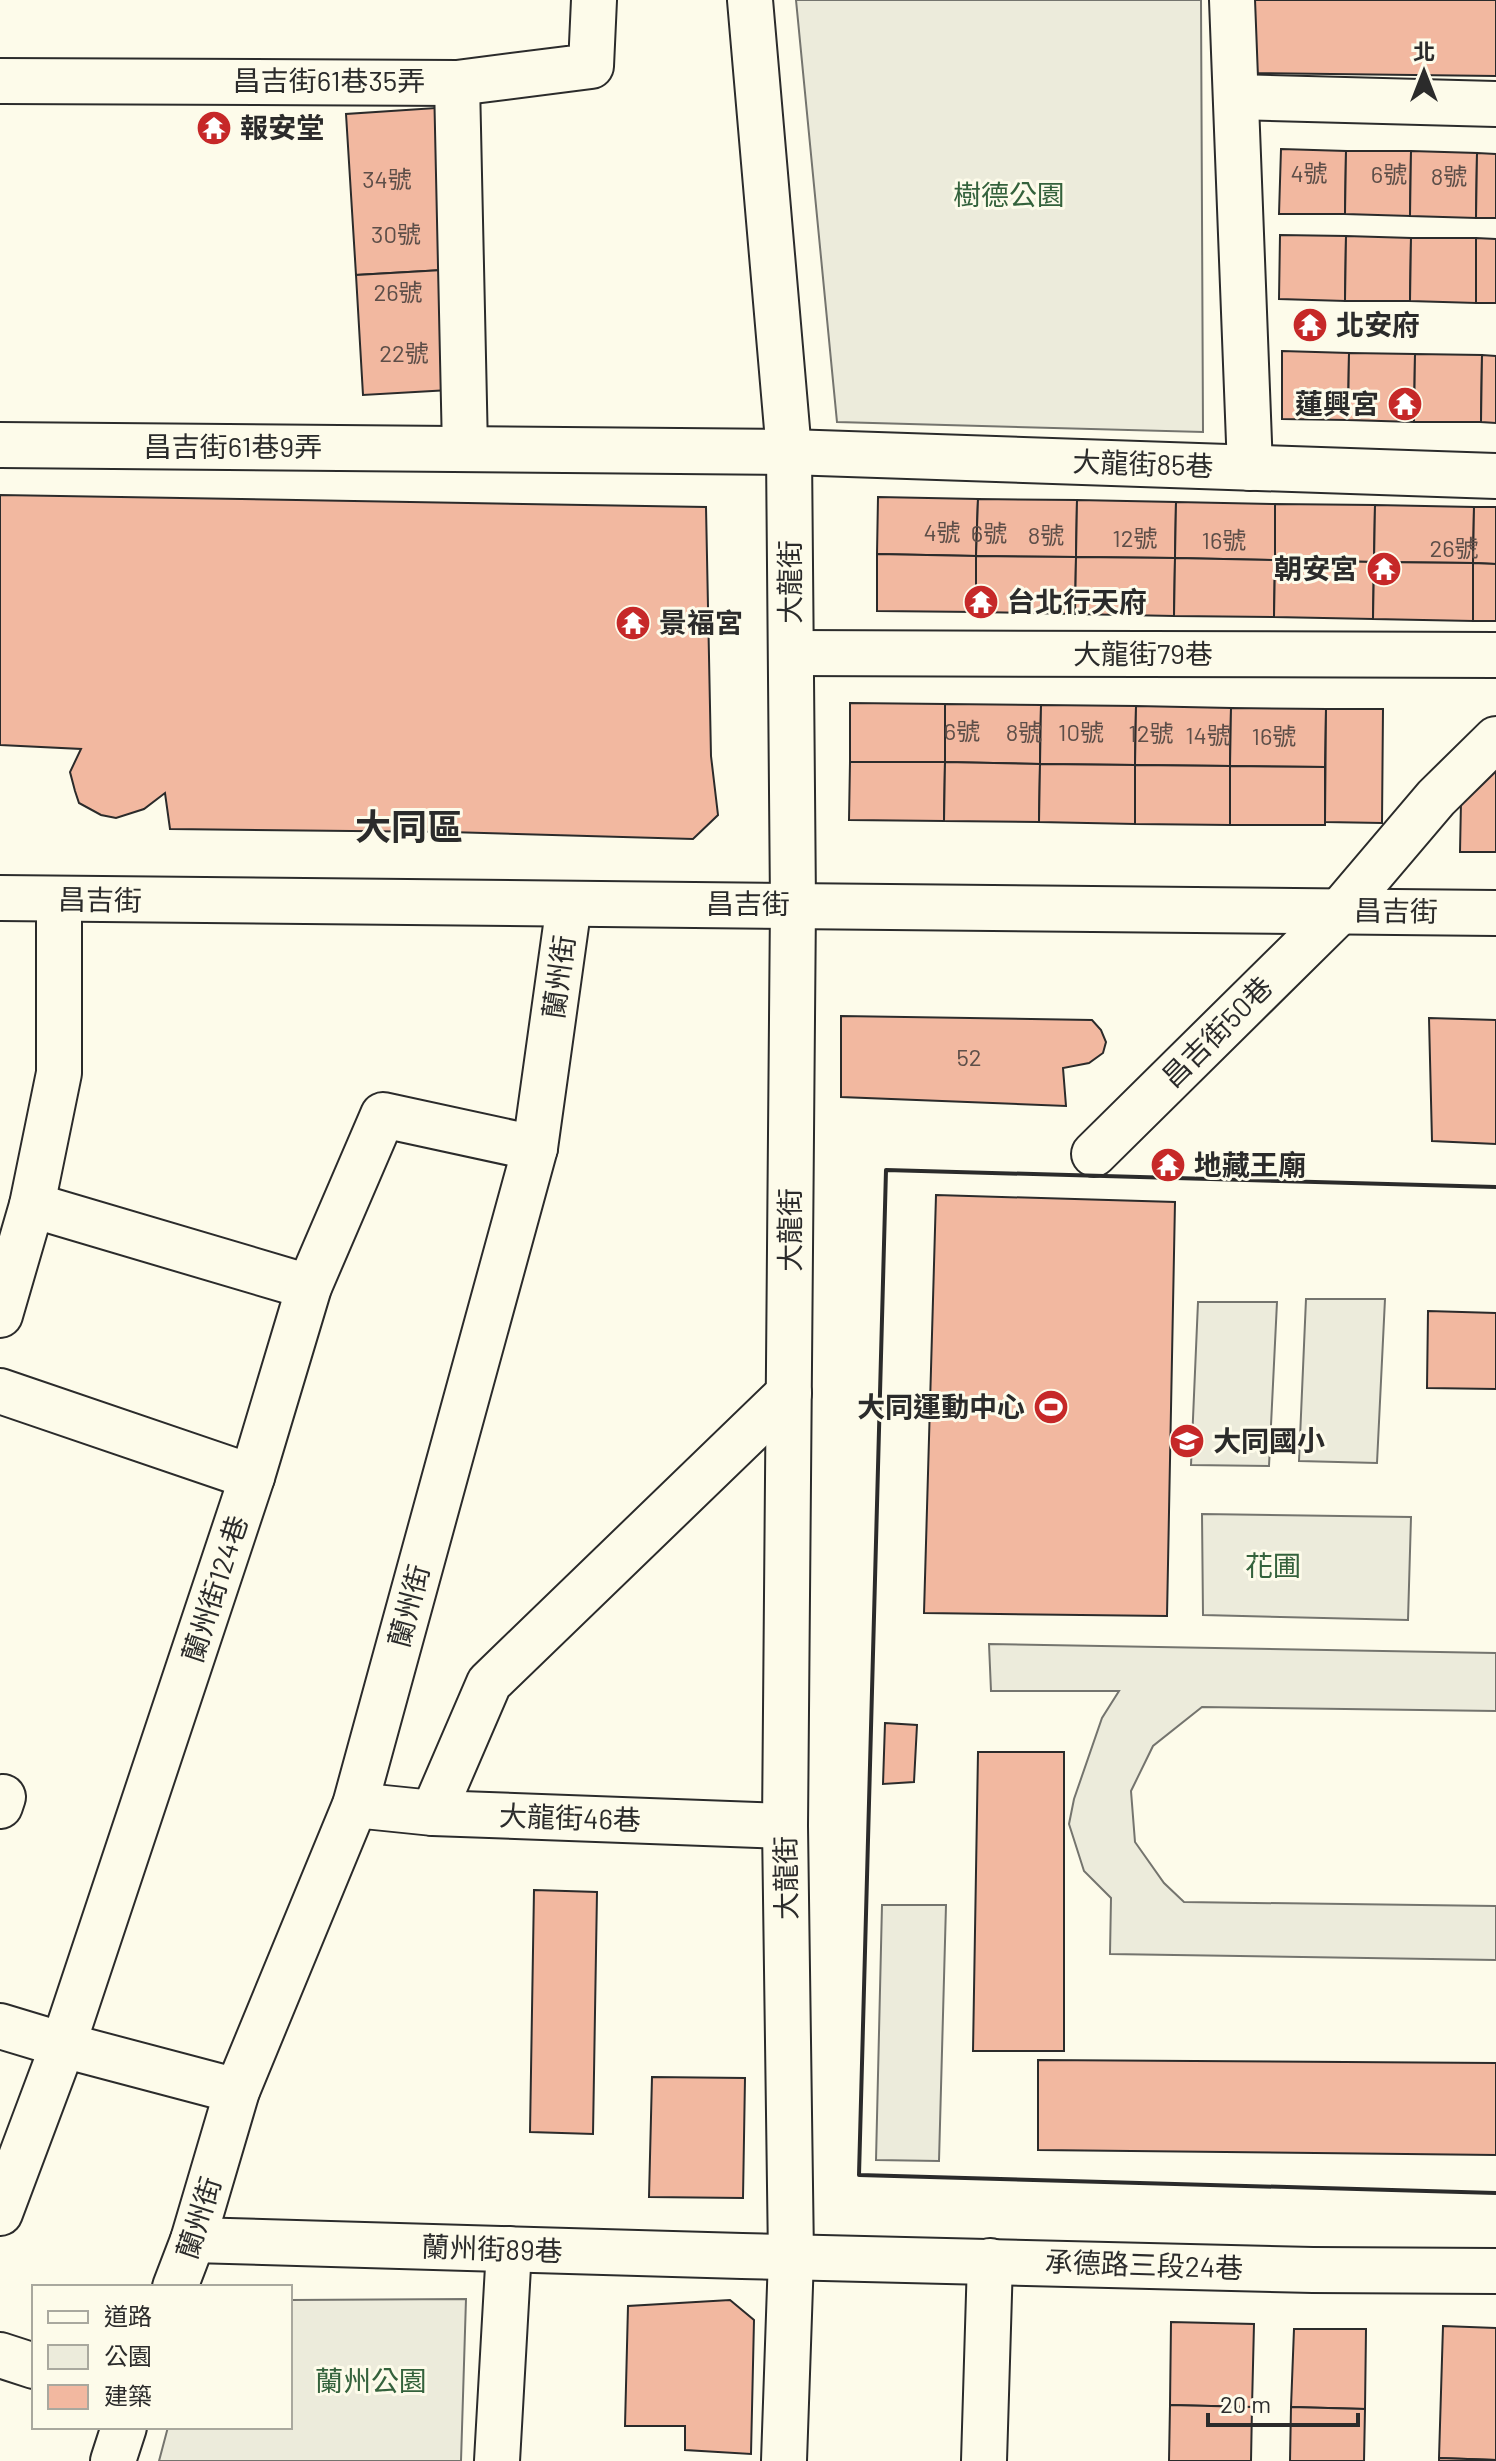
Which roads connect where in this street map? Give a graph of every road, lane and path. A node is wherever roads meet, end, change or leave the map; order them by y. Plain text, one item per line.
1 (594, 0) edge
2 (750, 0) edge
3 (1232, 0) edge
4 (0, 81) edge
5 (457, 83) junction
6 (1236, 97) junction
7 (1496, 104) edge
8 (0, 445) edge
9 (465, 449) junction
10 (789, 452) junction
11 (1250, 468) junction
12 (1496, 476) edge
13 (791, 653) junction
14 (1496, 655) edge
15 (1496, 739) edge
16 (0, 898) edge
17 (59, 900) junction
18 (569, 904) junction
19 (793, 904) junction
20 (1340, 911) junction
21 (1496, 913) edge
22 (535, 1148) junction
23 (1094, 1154) dead end
24 (32, 1205) junction
25 (309, 1287) junction
26 (0, 1315) edge
27 (0, 1391) edge
28 (789, 1393) junction
29 (252, 1477) junction
30 (355, 1805) junction
31 (433, 1813) junction
32 (785, 1826) junction
33 (0, 2026) edge
34 (63, 2045) junction
35 (237, 2091) junction
36 (0, 2213) edge
37 (193, 2240) junction
38 (509, 2249) junction
39 (791, 2257) junction
40 (990, 2261) junction
41 (1496, 2271) edge
42 (176, 2285) edge
43 (0, 2355) edge
44 (32, 2365) edge
45 (123, 2429) edge
46 (113, 2461) edge
47 (497, 2461) edge
48 (784, 2461) edge
49 (984, 2461) edge

1 - 5 street, 昌吉街61巷35弄
2 - 10 street, 大龍街
3 - 6 street
4 - 5 street, 昌吉街61巷35弄
5 - 9 street
6 - 7 street
6 - 11 street
8 - 9 street, 昌吉街61巷9弄
9 - 10 street, 昌吉街61巷9弄
10 - 11 street, 大龍街85巷
10 - 13 street, 大龍街
11 - 12 street, 大龍街85巷
13 - 14 street, 大龍街79巷
13 - 19 street, 大龍街
15 - 20 street, 昌吉街50巷
16 - 17 street, 昌吉街
17 - 18 street, 昌吉街
17 - 24 street
18 - 19 street, 昌吉街
18 - 22 street, 蘭州街
19 - 20 street, 昌吉街
19 - 28 street, 大龍街
20 - 21 street, 昌吉街
20 - 23 street, 昌吉街50巷
22 - 25 street, 蘭州街124巷
22 - 30 street, 蘭州街
24 - 25 street
24 - 26 street
25 - 29 street, 蘭州街124巷
27 - 29 street
28 - 31 street
28 - 32 street, 大龍街
29 - 34 street, 蘭州街124巷
30 - 31 street, 大龍街46巷
30 - 35 street, 蘭州街
31 - 32 street, 大龍街46巷
32 - 39 street, 大龍街
33 - 34 street
34 - 35 street
34 - 36 street, 蘭州街124巷
35 - 37 street, 蘭州街
37 - 38 street, 蘭州街89巷
37 - 42 street, 蘭州街
38 - 39 street, 蘭州街89巷
38 - 47 street
39 - 40 street, 承德路三段24巷
39 - 48 street, 大龍街
40 - 41 street, 承德路三段24巷
40 - 49 street
43 - 44 street
45 - 46 street

